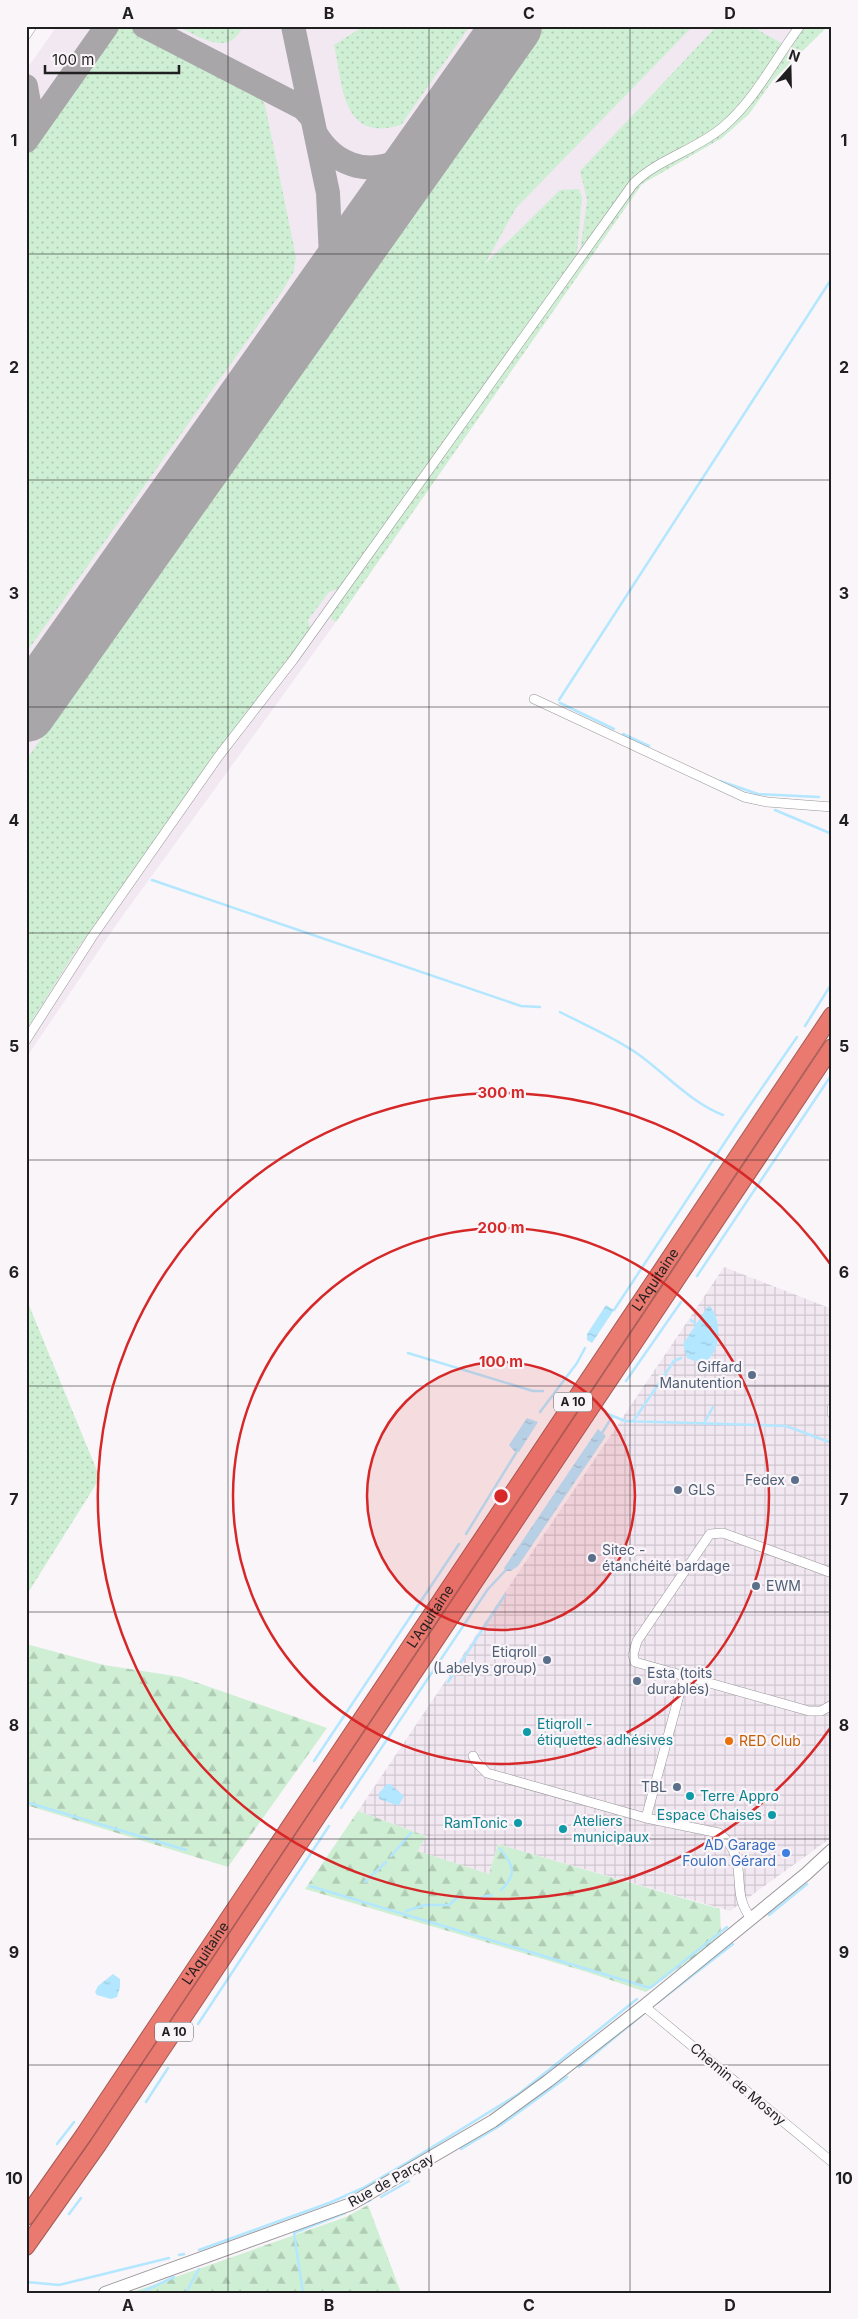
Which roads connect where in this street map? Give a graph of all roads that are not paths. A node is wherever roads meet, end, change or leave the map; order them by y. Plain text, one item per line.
1 (32, 26) edge
2 (800, 26) edge
3 (26, 35) edge
4 (534, 698) dead end
5 (832, 807) edge
6 (832, 1015) edge
7 (26, 1040) edge
8 (832, 1047) edge
9 (832, 1408) edge
10 (832, 1413) edge
11 (832, 1573) edge
12 (684, 1676) junction
13 (832, 1705) edge
14 (473, 1756) dead end
15 (646, 1818) junction
16 (832, 1850) edge
17 (752, 1918) junction
18 (644, 2006) junction
19 (832, 2162) edge
20 (26, 2217) edge
21 (26, 2247) edge
22 (105, 2293) edge

1 - 3 street
2 - 7 street
4 - 5 street
6 - 20 highway, L'Aquitaine / A 10
8 - 21 highway, L'Aquitaine / A 10
9 - 10 street
11 - 12 street
12 - 13 street
12 - 15 street
14 - 15 street
15 - 17 street
16 - 17 street, Rue de Parçay
17 - 18 street, Rue de Parçay
18 - 19 street, Chemin de Mosny
18 - 22 street, Rue de Parçay

